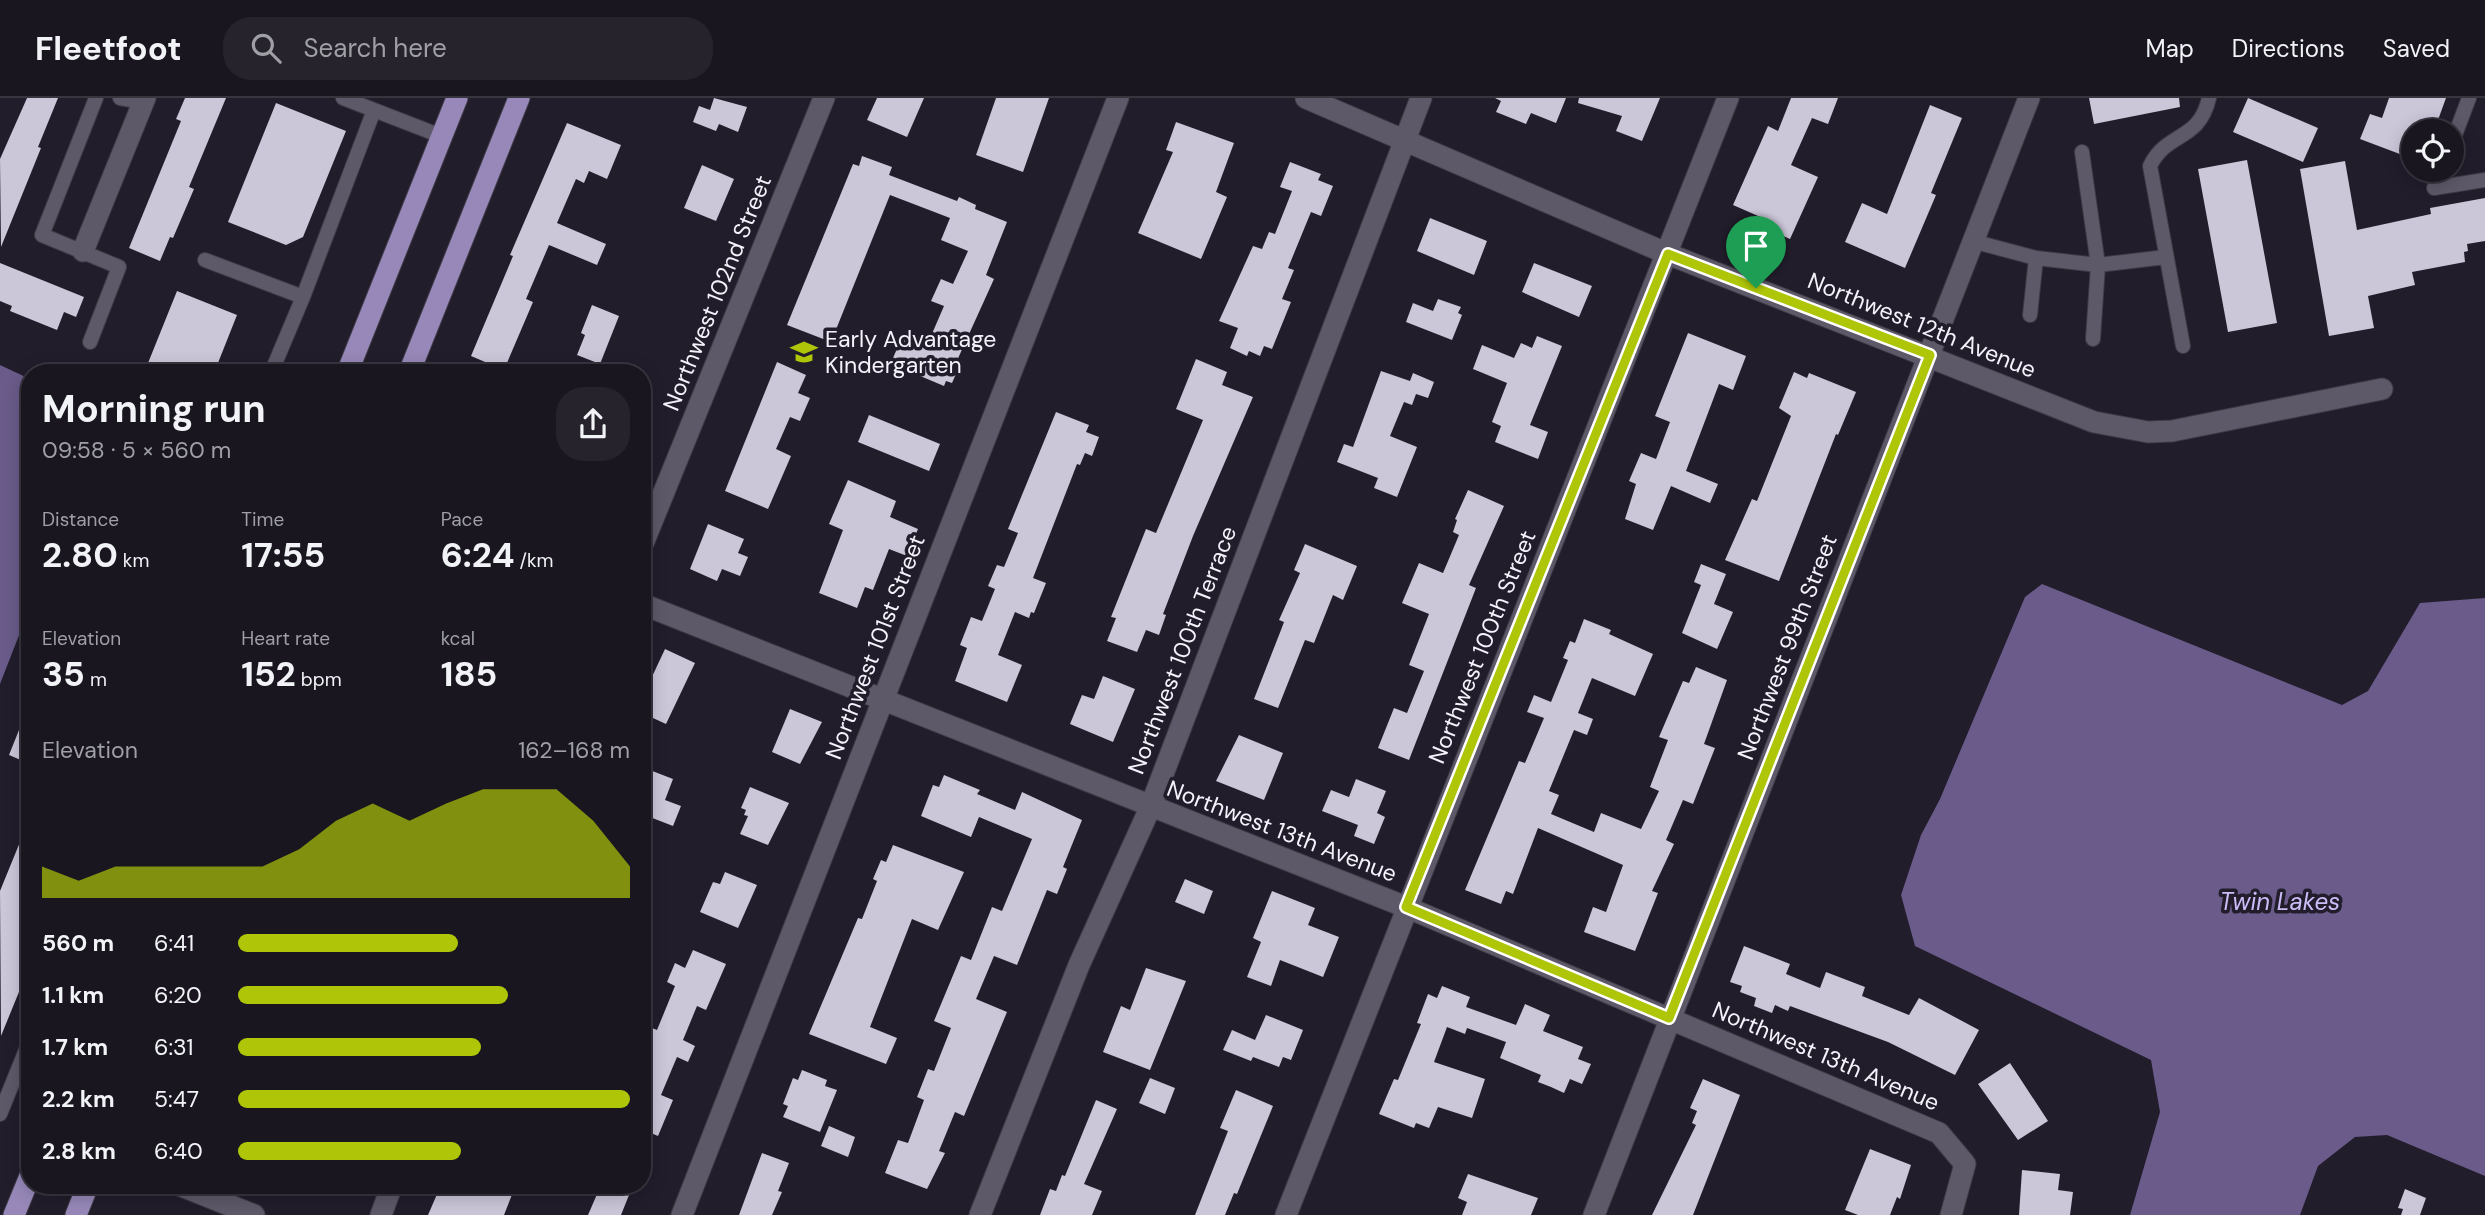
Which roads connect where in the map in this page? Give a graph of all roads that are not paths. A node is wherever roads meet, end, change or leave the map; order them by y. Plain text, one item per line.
1 (96, 98) edge
2 (120, 98) edge
3 (343, 98) edge
4 (457, 98) edge
5 (519, 98) edge
6 (824, 98) edge
7 (1118, 98) edge
8 (1306, 98) edge
9 (1421, 98) edge
10 (1728, 98) edge
11 (2029, 98) edge
12 (2208, 98) edge
13 (2469, 98) edge
14 (144, 100) edge
15 (374, 110) junction
16 (2461, 119) edge
17 (441, 136) junction
18 (1404, 140) junction
19 (2082, 152) dead end
20 (2485, 180) edge
21 (2436, 182) edge
22 (1972, 242) junction
23 (83, 251) junction
24 (1668, 254) junction
25 (2166, 257) junction
26 (2036, 258) junction
27 (205, 260) dead end
28 (2098, 265) junction
29 (303, 297) junction
30 (2030, 315) dead end
31 (2093, 340) dead end
32 (90, 342) dead end
33 (2183, 346) dead end
34 (1930, 355) junction
35 (275, 364) edge
36 (351, 364) edge
37 (413, 364) edge
38 (2382, 389) dead end
39 (651, 524) edge
40 (651, 608) edge
41 (882, 701) junction
42 (1150, 808) junction
43 (1406, 907) junction
44 (1669, 1018) junction
45 (21, 1062) edge
46 (0, 1114) edge
47 (23, 1194) edge
48 (84, 1194) edge
49 (202, 1194) edge
50 (389, 1194) edge
51 (14, 1215) edge
52 (76, 1215) edge
53 (254, 1215) edge
54 (381, 1215) edge
55 (682, 1215) edge
56 (980, 1215) edge
57 (1286, 1215) edge
58 (1594, 1215) edge
59 (1951, 1215) edge

1 - 23 lane
2 - 14 lane
3 - 15 lane
4 - 17 main road
5 - 37 main road
6 - 39 street, Northwest 102nd Street
7 - 41 street, Northwest 101st Street
8 - 18 street, Northwest 12th Avenue
9 - 18 street, Northwest 100th Terrace
10 - 24 street, Northwest 100th Street
11 - 22 street, Northwest 99th Street
12 - 25 lane
13 - 16 lane
14 - 23 street
15 - 17 lane
15 - 29 lane
17 - 36 main road
18 - 24 street, Northwest 12th Avenue
18 - 42 street, Northwest 100th Terrace
19 - 28 lane
20 - 21 lane
22 - 26 lane
22 - 34 street, Northwest 99th Street
23 - 32 lane
24 - 34 street, Northwest 12th Avenue
24 - 43 street, Northwest 100th Street
25 - 28 lane
25 - 33 lane
26 - 28 lane
26 - 30 lane
27 - 29 lane
28 - 31 lane
29 - 35 lane
34 - 38 street, Northwest 12th Avenue
34 - 44 street, Northwest 99th Street
40 - 41 street, Northwest 13th Avenue
41 - 42 street, Northwest 13th Avenue
41 - 55 street, Northwest 101st Street
42 - 43 street, Northwest 13th Avenue
42 - 56 street, Northwest 100th Terrace
43 - 44 street, Northwest 13th Avenue
43 - 57 street, Northwest 100th Street
44 - 58 street, Northwest 99th Street
44 - 59 street, Northwest 13th Avenue
45 - 46 lane
47 - 51 main road
48 - 52 main road
49 - 53 street
50 - 54 street

